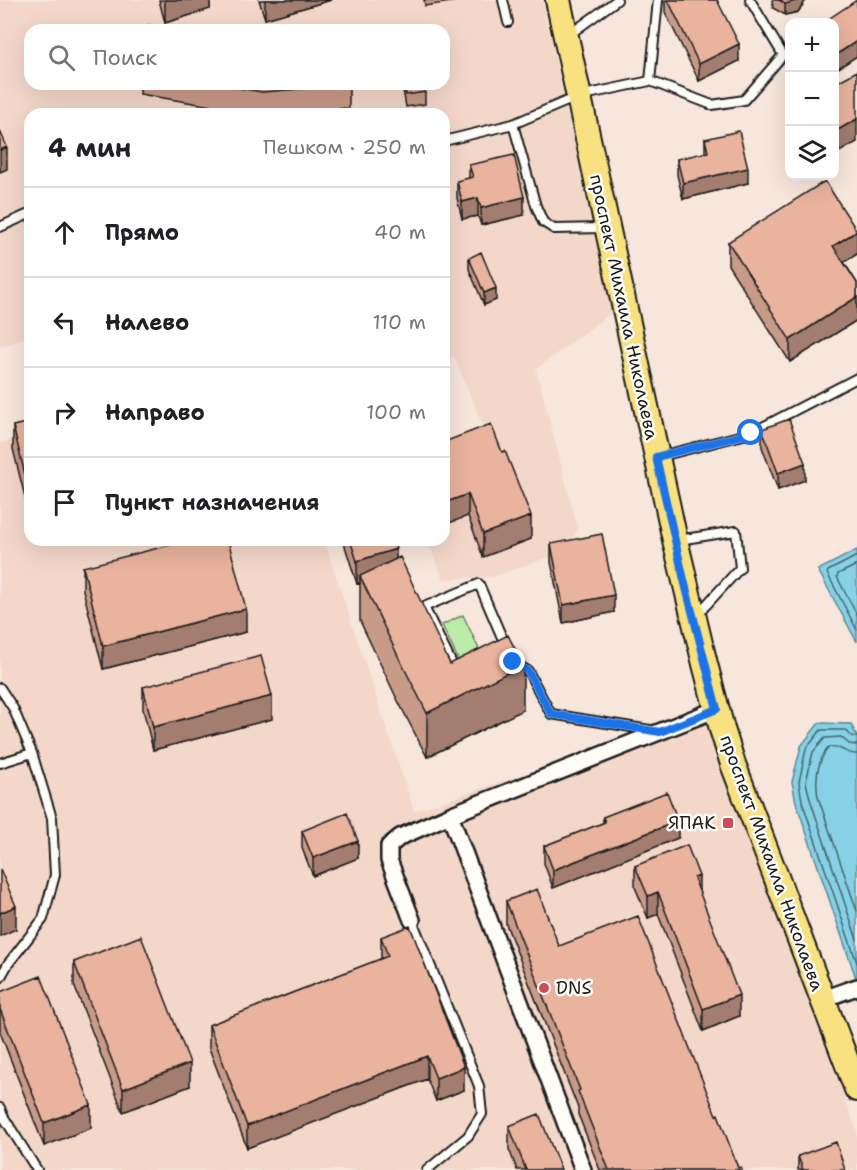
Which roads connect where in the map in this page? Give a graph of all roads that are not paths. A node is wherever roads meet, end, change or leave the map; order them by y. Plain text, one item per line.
1 (503, 0) edge
2 (558, 0) edge
3 (617, 0) edge
4 (658, 0) edge
5 (750, 0) edge
6 (508, 22) dead end
7 (566, 37) junction
8 (650, 81) junction
9 (579, 96) junction
10 (513, 124) junction
11 (450, 140) edge
12 (24, 216) edge
13 (0, 227) edge
14 (607, 228) junction
15 (857, 378) edge
16 (656, 457) junction
17 (675, 540) junction
18 (694, 619) junction
19 (513, 662) junction
20 (502, 667) edge
21 (457, 675) edge
22 (0, 688) edge
23 (717, 709) junction
24 (660, 732) junction
25 (32, 753) junction
26 (0, 763) edge
27 (450, 815) junction
28 (412, 920) joint
29 (0, 978) edge
30 (857, 987) edge
31 (823, 999) junction
32 (857, 1089) edge
33 (0, 1108) edge
34 (37, 1170) edge
35 (427, 1170) edge
36 (583, 1170) edge

1 - 6 lane
2 - 7 main road, проспект Михаила Николаева
3 - 7 lane
4 - 8 lane
5 - 8 lane
7 - 9 main road, проспект Михаила Николаева
8 - 9 lane
9 - 10 lane
9 - 14 main road, проспект Михаила Николаева
10 - 11 lane
10 - 14 lane
12 - 13 lane
14 - 16 main road, проспект Михаила Николаева
15 - 16 lane
16 - 17 main road, проспект Михаила Николаева
17 - 18 main road, проспект Михаила Николаева
17 - 18 lane
18 - 23 main road, проспект Михаила Николаева
19 - 20 lane
19 - 21 lane
19 - 24 lane
22 - 25 lane
23 - 24 street
23 - 31 main road, проспект Михаила Николаева
24 - 27 street
25 - 26 lane
25 - 29 lane
27 - 28 street
27 - 36 street
28 - 35 lane
30 - 31 street
31 - 32 main road, проспект Михаила Николаева
33 - 34 lane

